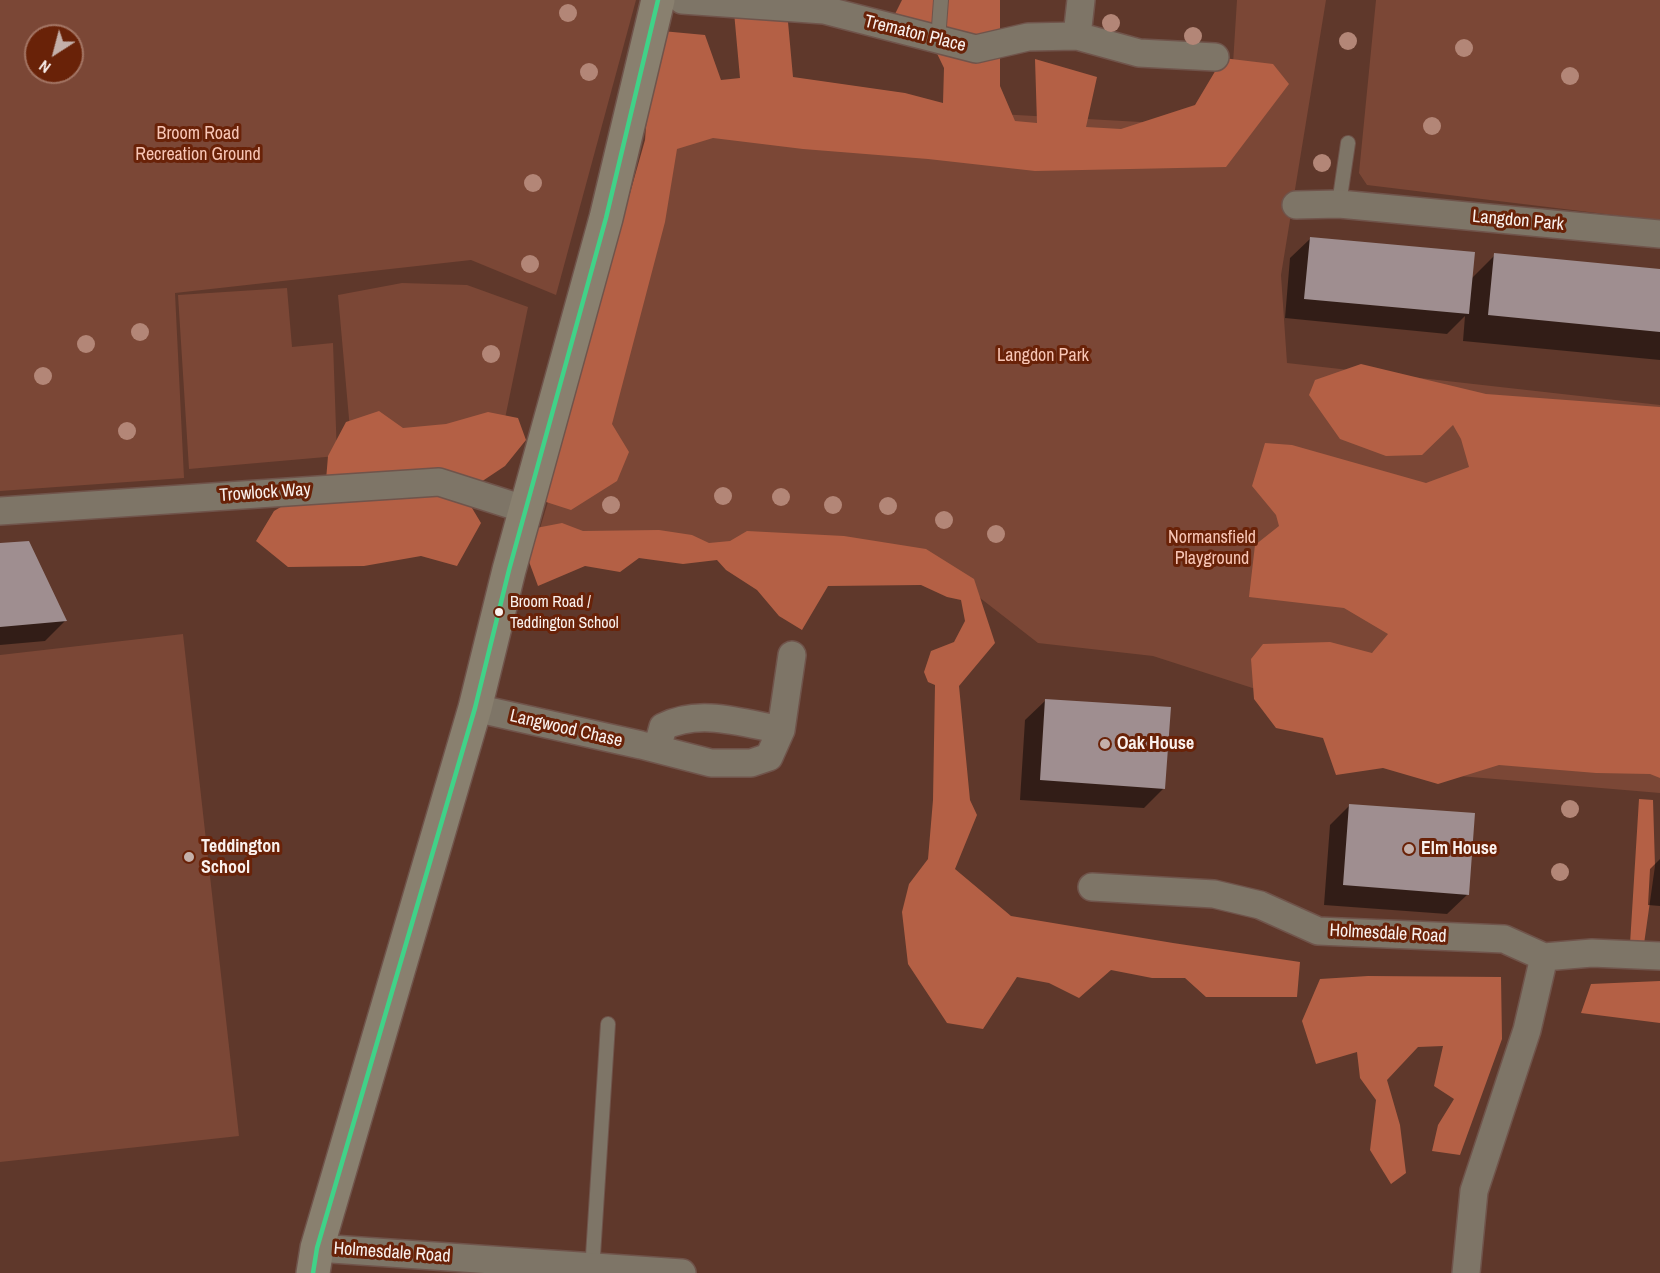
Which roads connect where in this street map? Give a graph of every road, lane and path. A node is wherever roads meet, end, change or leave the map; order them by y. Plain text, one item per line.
1 (658, 0) edge
2 (682, 0) edge
3 (941, 0) edge
4 (1081, 0) edge
5 (1077, 36) junction
6 (938, 40) junction
7 (1215, 57) dead end
8 (1348, 143) dead end
9 (1339, 204) junction
10 (1296, 205) dead end
11 (1660, 234) edge
12 (0, 510) edge
13 (526, 510) junction
14 (792, 655) dead end
15 (474, 708) junction
16 (781, 730) junction
17 (657, 749) junction
18 (1092, 887) dead end
19 (1660, 956) edge
20 (1544, 957) junction
21 (608, 1024) dead end
22 (315, 1261) edge
23 (592, 1269) edge
24 (682, 1273) edge
25 (1466, 1273) edge

1 - 13 street
2 - 6 street, Trematon Place
3 - 6 lane
4 - 5 street
5 - 6 street, Trematon Place
5 - 7 street, Trematon Place
8 - 9 lane
9 - 10 street, Langdon Park
9 - 11 street, Langdon Park
12 - 13 street, Trowlock Way
13 - 15 street
14 - 16 street, Langwood Chase
15 - 17 street, Langwood Chase
15 - 22 street
16 - 17 street
16 - 17 street, Langwood Chase
18 - 20 street, Holmesdale Road
19 - 20 street, Holmesdale Road
20 - 25 street
21 - 23 lane
22 - 23 street, Holmesdale Road
23 - 24 street, Holmesdale Road

